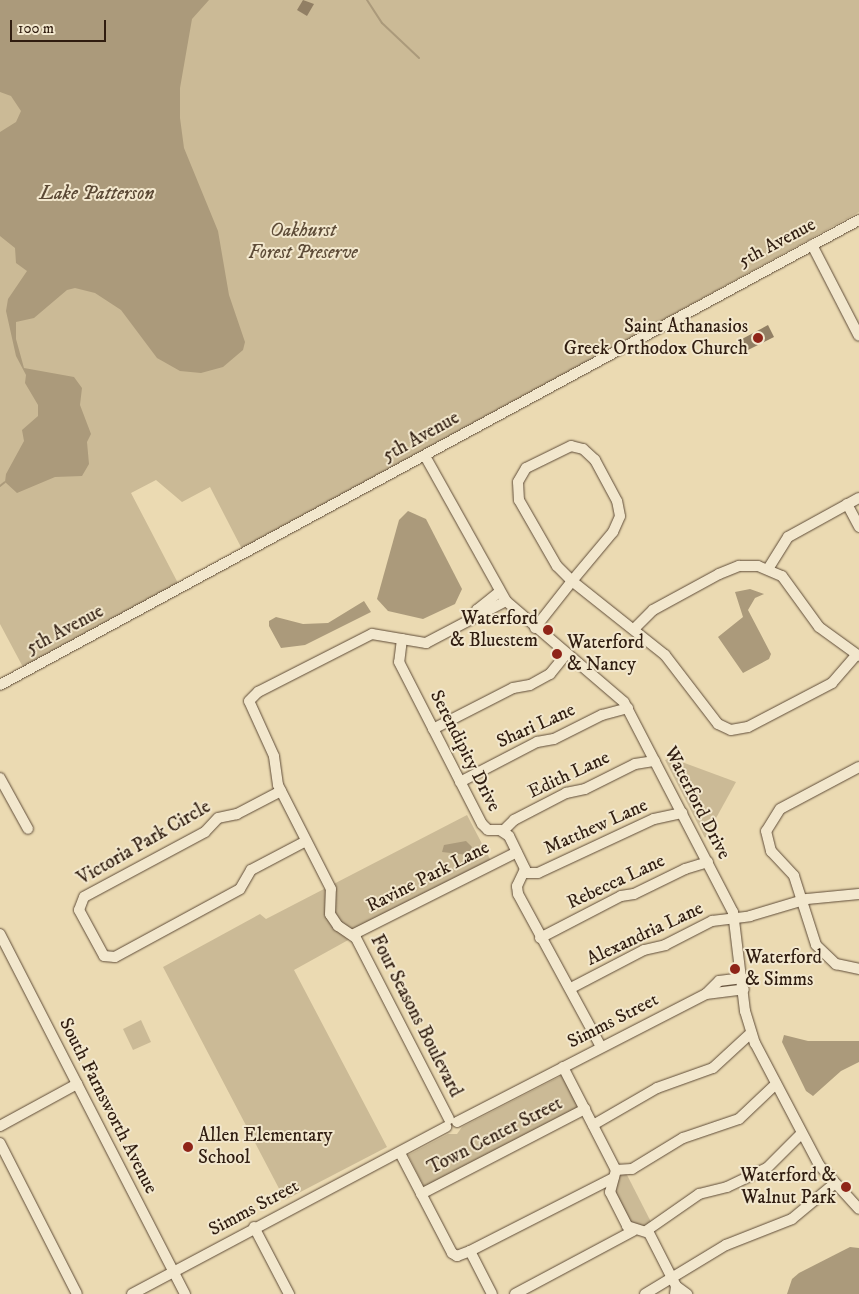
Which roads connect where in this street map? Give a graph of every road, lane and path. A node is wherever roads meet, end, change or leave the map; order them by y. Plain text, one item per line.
1 (859, 220) edge
2 (812, 245) junction
3 (859, 336) edge
4 (425, 456) junction
5 (859, 498) edge
6 (847, 504) junction
7 (859, 527) edge
8 (768, 569) junction
9 (572, 581) junction
10 (499, 592) junction
11 (506, 601) junction
12 (474, 618) junction
13 (535, 628) junction
14 (634, 629) junction
15 (402, 639) junction
16 (566, 654) junction
17 (857, 655) edge
18 (0, 685) edge
19 (628, 708) junction
20 (433, 729) junction
21 (656, 761) junction
22 (859, 767) edge
23 (0, 778) edge
24 (460, 782) junction
25 (280, 791) junction
26 (682, 813) junction
27 (28, 830) dead end
28 (504, 831) junction
29 (306, 841) junction
30 (516, 852) junction
31 (708, 862) junction
32 (524, 873) junction
33 (859, 894) edge
34 (802, 900) junction
35 (735, 917) junction
36 (0, 934) edge
37 (354, 934) junction
38 (540, 938) junction
39 (859, 969) edge
40 (743, 978) junction
41 (571, 988) junction
42 (744, 988) junction
43 (706, 994) junction
44 (751, 1033) junction
45 (601, 1047) junction
46 (563, 1067) junction
47 (77, 1084) junction
48 (776, 1084) junction
49 (585, 1109) junction
50 (451, 1123) junction
51 (594, 1125) junction
52 (0, 1126) edge
53 (802, 1133) junction
54 (0, 1143) edge
55 (400, 1153) junction
56 (615, 1174) junction
57 (834, 1184) junction
58 (421, 1194) junction
59 (859, 1209) edge
60 (254, 1227) junction
61 (633, 1231) junction
62 (646, 1231) junction
63 (470, 1251) junction
64 (173, 1271) junction
65 (674, 1286) edge
66 (77, 1294) edge
67 (132, 1294) edge
68 (185, 1294) edge
69 (289, 1294) edge
70 (492, 1294) edge
71 (516, 1294) edge
72 (645, 1294) edge
73 (687, 1294) edge

1 - 2 street, 5th Avenue
2 - 3 street
2 - 4 street, 5th Avenue
4 - 10 street, Waterford Drive
4 - 18 street, 5th Avenue
5 - 6 street
6 - 7 street
6 - 8 street
8 - 14 street
8 - 17 street
9 - 9 street
9 - 13 street
9 - 14 street
10 - 11 street, Waterford Drive
10 - 12 street, Four Seasons Boulevard
11 - 12 street, Four Seasons Boulevard
11 - 13 street, Waterford Drive
12 - 15 street, Four Seasons Boulevard
13 - 16 street, Waterford Drive
14 - 17 street
15 - 20 street, Serendipity Drive
15 - 25 street, Four Seasons Boulevard
16 - 19 street, Waterford Drive
16 - 20 street
19 - 21 street, Waterford Drive
19 - 24 street, Shari Lane
20 - 24 street, Serendipity Drive
21 - 26 street, Waterford Drive
21 - 28 street, Edith Lane
22 - 34 street
23 - 27 street
24 - 28 street, Serendipity Drive
25 - 29 street, Four Seasons Boulevard
25 - 29 street, Victoria Park Circle
26 - 31 street, Waterford Drive
26 - 32 street, Matthew Lane
28 - 30 street, Serendipity Drive
29 - 37 street, Four Seasons Boulevard
30 - 32 street, Serendipity Drive
30 - 37 street, Ravine Park Lane
31 - 35 street, Waterford Drive
31 - 38 street, Rebecca Lane
32 - 38 street
33 - 34 street, Alexandria Lane
34 - 35 street, Alexandria Lane
34 - 39 street
35 - 40 street, Waterford Drive
35 - 41 street, Alexandria Lane
36 - 47 street, South Farnsworth Avenue
37 - 50 street, Four Seasons Boulevard
38 - 41 street
40 - 42 street, Waterford Drive
40 - 43 street, Simms Street
41 - 45 street
42 - 43 street, Simms Street
42 - 44 street, Waterford Drive
43 - 45 street, Simms Street
44 - 48 street, Waterford Drive
44 - 51 street
45 - 46 street, Simms Street
46 - 49 street
46 - 50 street, Simms Street
47 - 52 street
47 - 64 street, South Farnsworth Avenue
48 - 53 street, Waterford Drive
48 - 56 street
49 - 51 street
49 - 58 street, Town Center Street
50 - 55 street, Simms Street
51 - 56 street
53 - 57 street, Waterford Drive
53 - 62 street
54 - 66 street
55 - 58 street
55 - 60 street, Simms Street
56 - 61 street
56 - 63 street
57 - 59 street, Waterford Drive
57 - 65 street
58 - 63 street
60 - 64 street, Simms Street
60 - 69 street
61 - 62 street
61 - 71 street
62 - 65 street
63 - 70 street
64 - 67 street, Simms Street
64 - 68 street, South Farnsworth Avenue
65 - 72 street
65 - 73 street

